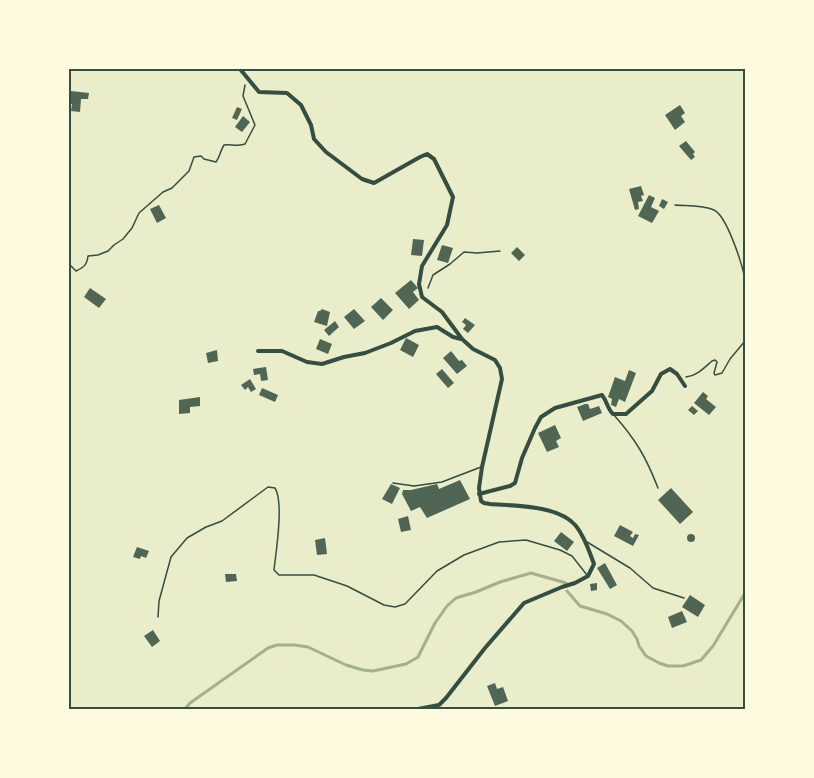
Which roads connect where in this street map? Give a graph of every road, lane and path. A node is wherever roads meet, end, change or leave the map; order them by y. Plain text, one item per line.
1 (240, 69) edge
2 (247, 79) junction
3 (675, 205) dead end
4 (500, 251) dead end
5 (69, 264) edge
6 (745, 279) edge
7 (422, 297) junction
8 (462, 339) junction
9 (745, 340) edge
10 (258, 351) dead end
11 (677, 374) junction
12 (685, 386) dead end
13 (613, 414) junction
14 (482, 467) junction
15 (393, 483) dead end
16 (658, 488) dead end
17 (479, 494) junction
18 (585, 542) junction
19 (588, 576) junction
20 (684, 598) dead end
21 (158, 617) dead end
22 (418, 709) edge

1 - 2 street
2 - 5 path
2 - 7 street
3 - 6 path
4 - 7 path
7 - 8 street
8 - 10 street
8 - 14 street
9 - 11 path
11 - 12 street
11 - 13 street
13 - 16 lane
13 - 17 street
14 - 15 lane
14 - 17 street
17 - 18 street
18 - 19 street
18 - 20 lane
19 - 21 lane
19 - 22 street

